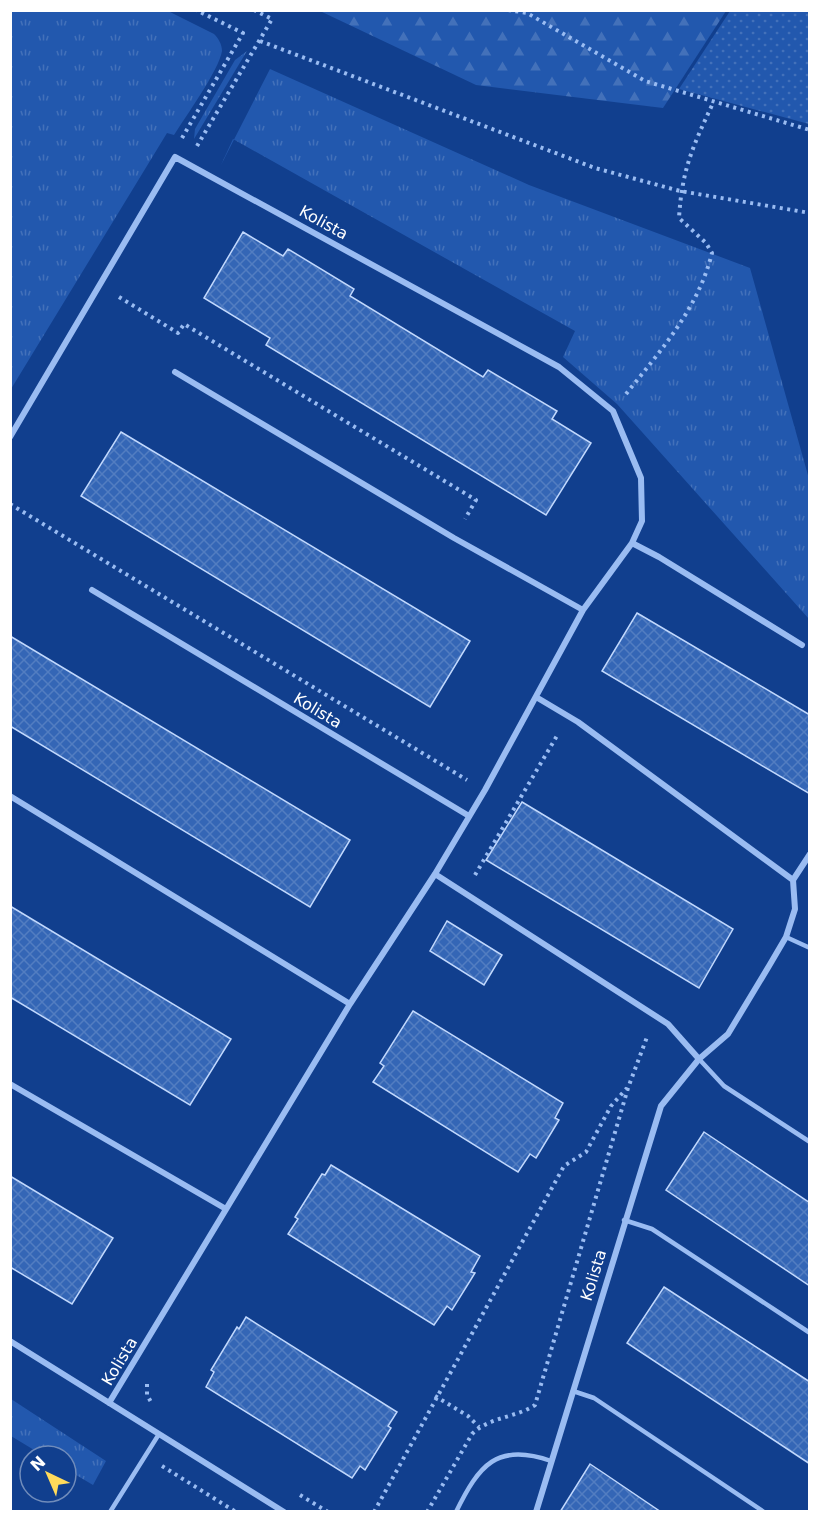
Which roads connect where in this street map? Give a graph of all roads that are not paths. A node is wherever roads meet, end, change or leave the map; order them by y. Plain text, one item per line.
1 (175, 372) dead end
2 (10, 437) edge
3 (632, 543) junction
4 (92, 590) dead end
5 (583, 609) junction
6 (802, 645) dead end
7 (536, 697) junction
8 (10, 796) edge
9 (470, 816) junction
10 (810, 854) edge
11 (435, 874) junction
12 (793, 880) junction
13 (786, 937) junction
14 (810, 948) edge
15 (350, 1004) junction
16 (699, 1059) junction
17 (10, 1084) edge
18 (810, 1142) edge
19 (226, 1209) junction
20 (624, 1220) junction
21 (810, 1333) edge
22 (10, 1341) edge
23 (573, 1391) junction
24 (109, 1403) junction
25 (159, 1434) junction
26 (551, 1461) junction
27 (110, 1512) edge
28 (284, 1512) edge
29 (456, 1512) edge
30 (536, 1512) edge
31 (764, 1512) edge

1 - 5 street
2 - 3 street, Kolista
3 - 5 street, Kolista
3 - 6 street
4 - 9 street, Kolista
5 - 7 street, Kolista
7 - 9 street, Kolista
7 - 12 street
8 - 15 street
9 - 11 street, Kolista
10 - 12 street
11 - 15 street, Kolista
11 - 16 street
12 - 13 street, Kolista
13 - 14 lane
13 - 16 street, Kolista
15 - 19 street, Kolista
16 - 18 lane
16 - 20 street, Kolista
17 - 19 street
19 - 24 street, Kolista
20 - 21 lane
20 - 23 street, Kolista
22 - 24 street, Kolista
23 - 26 street, Kolista
23 - 31 lane
24 - 25 street, Kolista
25 - 27 lane
25 - 28 street, Kolista
26 - 29 lane
26 - 30 street, Kolista

